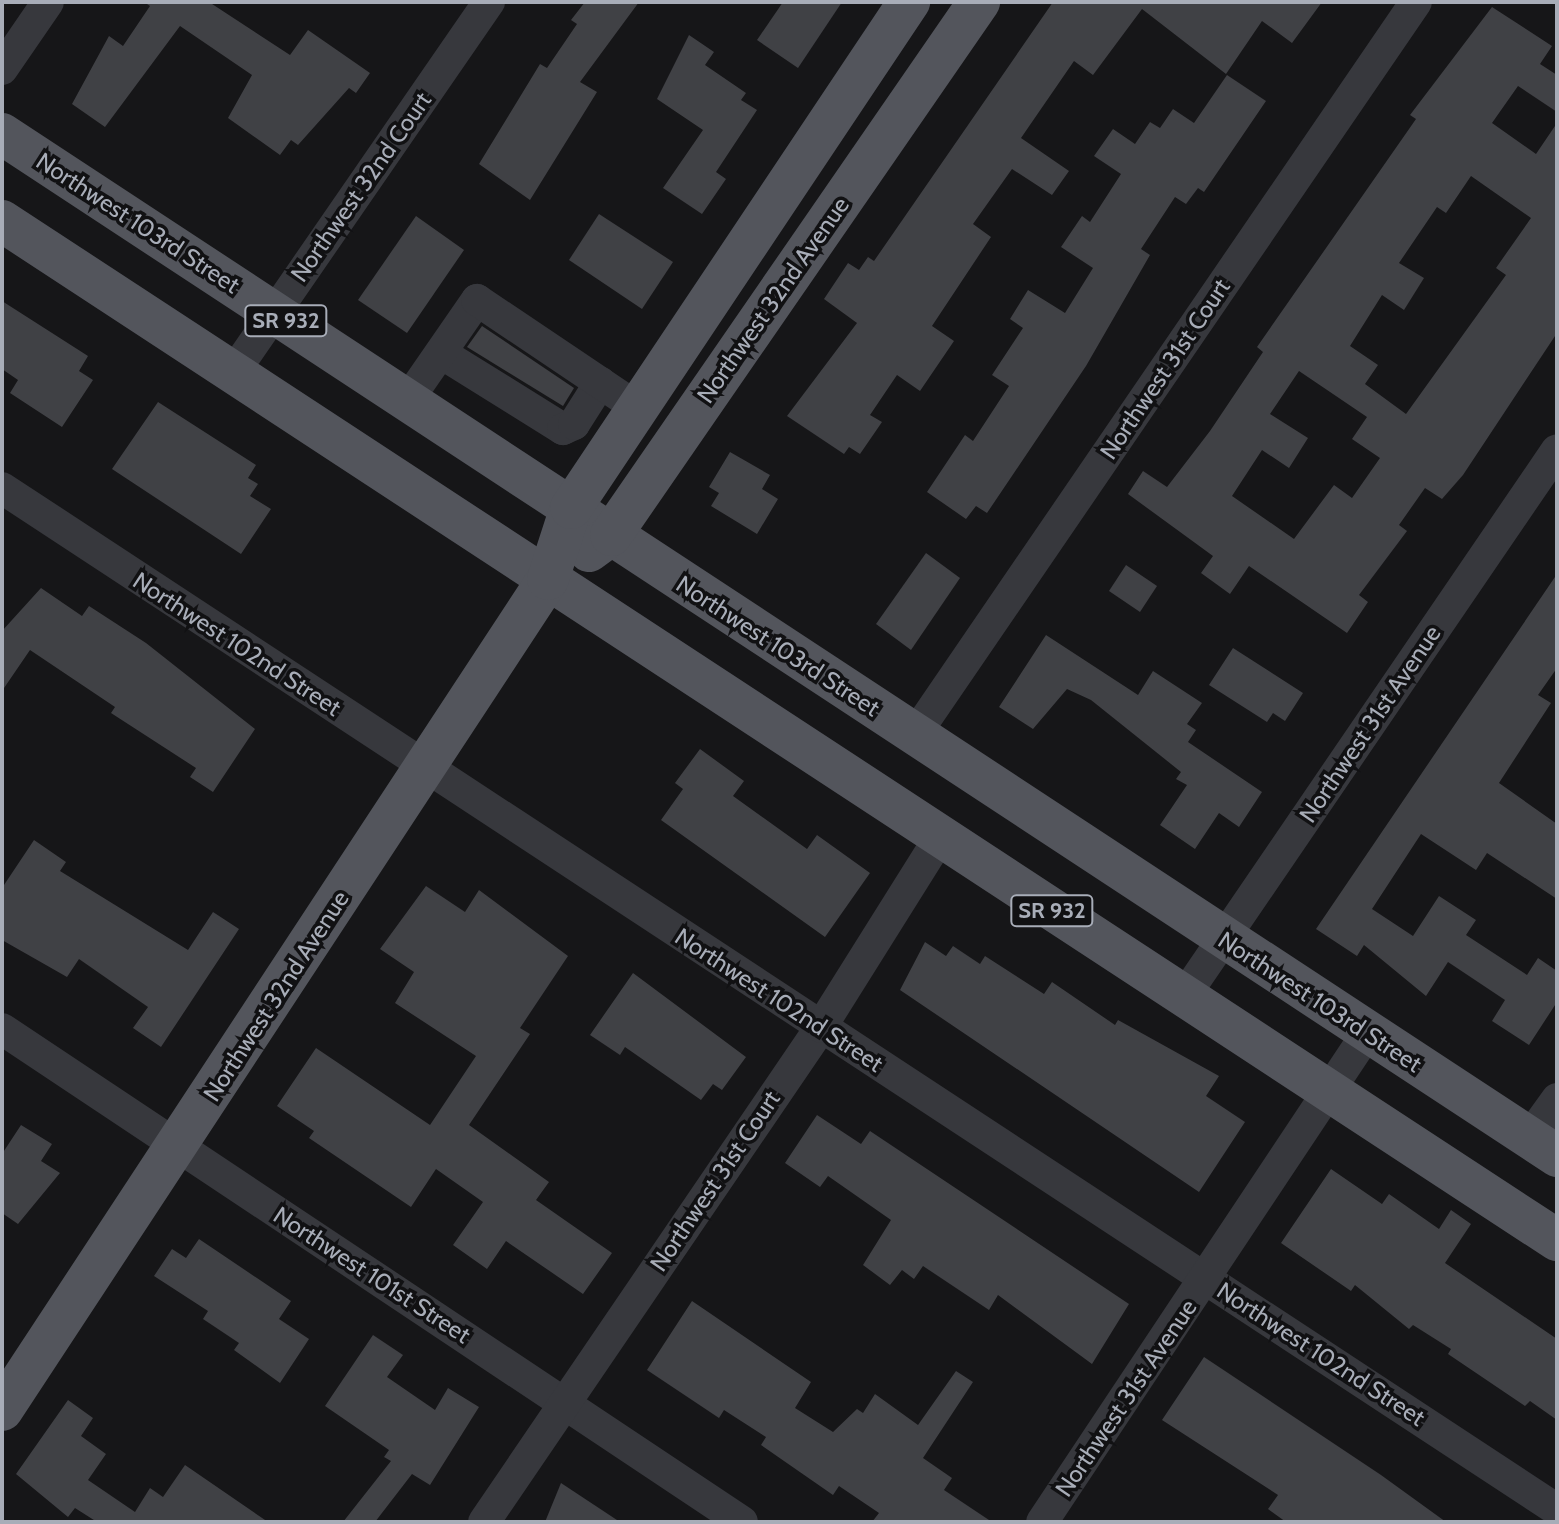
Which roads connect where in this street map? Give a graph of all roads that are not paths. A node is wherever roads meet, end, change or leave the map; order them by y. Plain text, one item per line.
1 (48, 2) edge
2 (489, 2) edge
3 (909, 2) edge
4 (979, 2) edge
5 (1416, 2) edge
6 (2, 69) edge
7 (2, 134) edge
8 (2, 221) edge
9 (274, 313) junction
10 (441, 353) junction
11 (233, 373) junction
12 (600, 383) junction
13 (407, 401) junction
14 (638, 408) junction
15 (1557, 450) edge
16 (2, 488) edge
17 (571, 508) junction
18 (611, 535) junction
19 (548, 579) junction
20 (914, 736) junction
21 (424, 767) junction
22 (940, 837) junction
23 (1224, 939) junction
24 (1183, 998) junction
25 (821, 1027) junction
26 (2, 1029) edge
27 (1368, 1032) junction
28 (1328, 1090) junction
29 (1557, 1099) edge
30 (179, 1147) junction
31 (1543, 1147) edge
32 (1557, 1240) edge
33 (1207, 1278) junction
34 (564, 1401) junction
35 (2, 1410) edge
36 (1557, 1510) edge
37 (484, 1522) edge
38 (742, 1522) edge
39 (1042, 1522) edge

1 - 6 street
2 - 9 street, Northwest 32nd Court
3 - 14 main road, Northwest 32nd Avenue
4 - 18 main road, Northwest 32nd Avenue
5 - 20 street, Northwest 31st Court
7 - 9 main road, Northwest 103rd Street / SR 932
8 - 11 main road, SR 932
9 - 11 street, Northwest 32nd Court
9 - 13 main road, Northwest 103rd Street / SR 932
10 - 12 street
10 - 12 street
10 - 13 street
11 - 19 main road, SR 932
12 - 14 street
13 - 17 main road, Northwest 103rd Street / SR 932
14 - 17 main road, Northwest 32nd Avenue
15 - 23 street, Northwest 31st Avenue
16 - 21 street, Northwest 102nd Street
17 - 18 main road, Northwest 103rd Street / SR 932
17 - 19 main road, Northwest 32nd Avenue
18 - 19 main road, Northwest 32nd Avenue
18 - 20 main road, Northwest 103rd Street / SR 932
19 - 21 main road, Northwest 32nd Avenue
19 - 22 main road, SR 932
20 - 23 main road, Northwest 103rd Street / SR 932
21 - 25 street, Northwest 102nd Street
21 - 30 main road, Northwest 32nd Avenue
22 - 24 main road, SR 932
22 - 25 street, Northwest 31st Court
23 - 24 street, Northwest 31st Avenue
23 - 27 main road, Northwest 103rd Street / SR 932
24 - 28 main road, SR 932
25 - 33 street, Northwest 102nd Street
25 - 34 street, Northwest 31st Court
26 - 30 street, Northwest 101st Street
27 - 28 street, Northwest 31st Avenue
27 - 31 main road, Northwest 103rd Street / SR 932
28 - 32 main road, SR 932
28 - 33 street, Northwest 31st Avenue
29 - 31 street
30 - 34 street, Northwest 101st Street
30 - 35 main road, Northwest 32nd Avenue
33 - 36 street, Northwest 102nd Street
33 - 39 street, Northwest 31st Avenue
34 - 37 street, Northwest 31st Court
34 - 38 street, Northwest 101st Street

